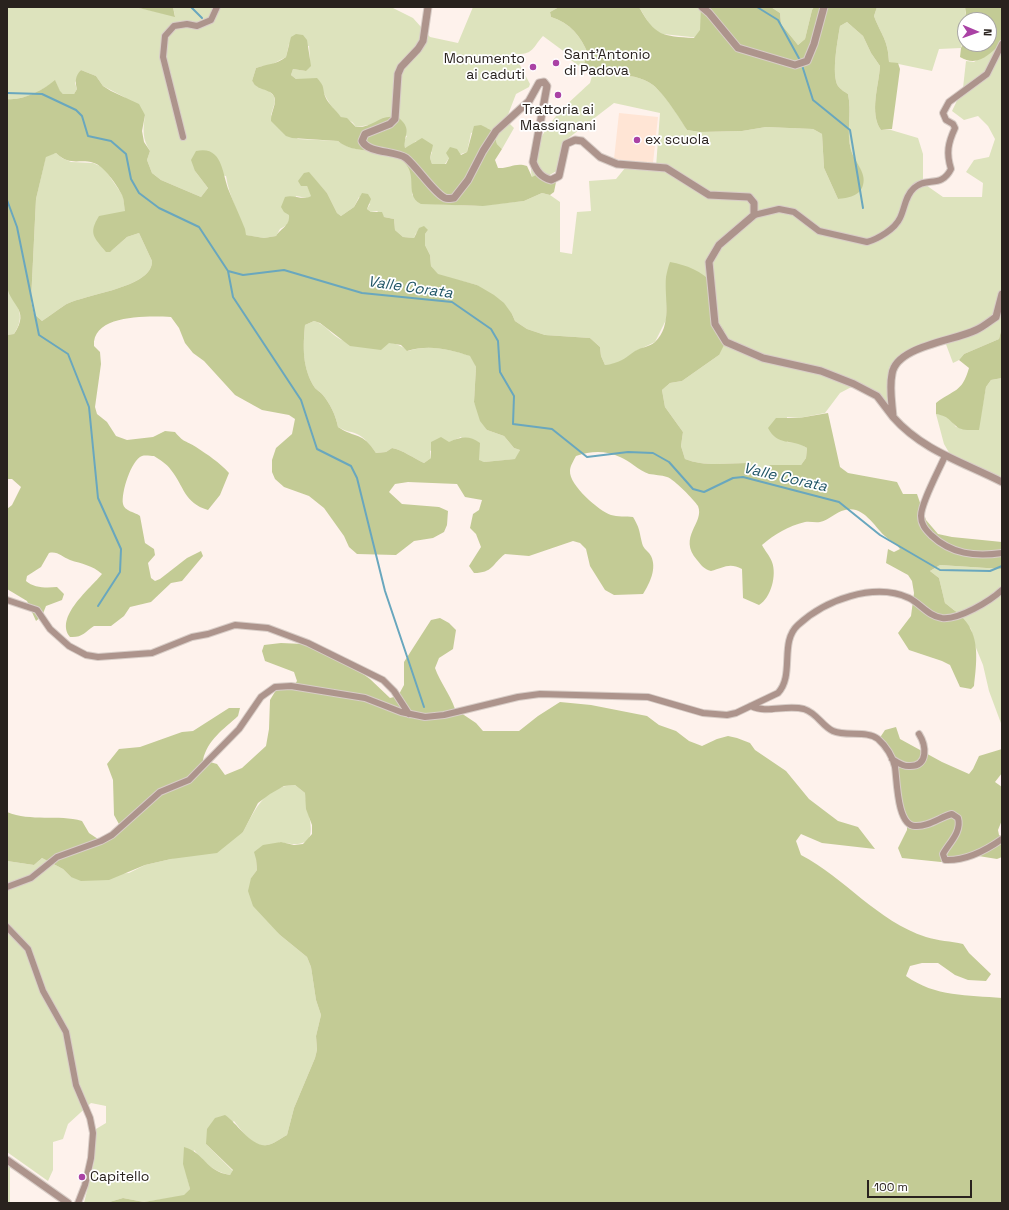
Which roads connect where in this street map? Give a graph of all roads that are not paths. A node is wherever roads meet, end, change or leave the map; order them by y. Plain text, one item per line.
1 (217, 7) edge
2 (428, 7) edge
3 (702, 7) edge
4 (824, 7) edge
5 (1002, 44) edge
6 (183, 137) dead end
7 (754, 215) junction
8 (1002, 294) edge
9 (893, 417) junction
10 (945, 456) junction
11 (1002, 482) edge
12 (1002, 553) edge
13 (1002, 590) edge
14 (7, 600) edge
15 (751, 706) junction
16 (409, 714) junction
17 (918, 734) dead end
18 (892, 759) junction
19 (1002, 839) edge
20 (7, 887) edge
21 (7, 927) edge
22 (7, 1160) edge
23 (67, 1203) edge
24 (78, 1203) edge

1 - 6 street
2 - 7 street
3 - 4 street
5 - 7 street
7 - 9 street
8 - 9 street
9 - 10 street
10 - 11 street
10 - 12 street
13 - 15 street
14 - 16 street
15 - 16 street
15 - 18 street
16 - 20 street
17 - 18 street
18 - 19 street
21 - 24 street
22 - 23 street

